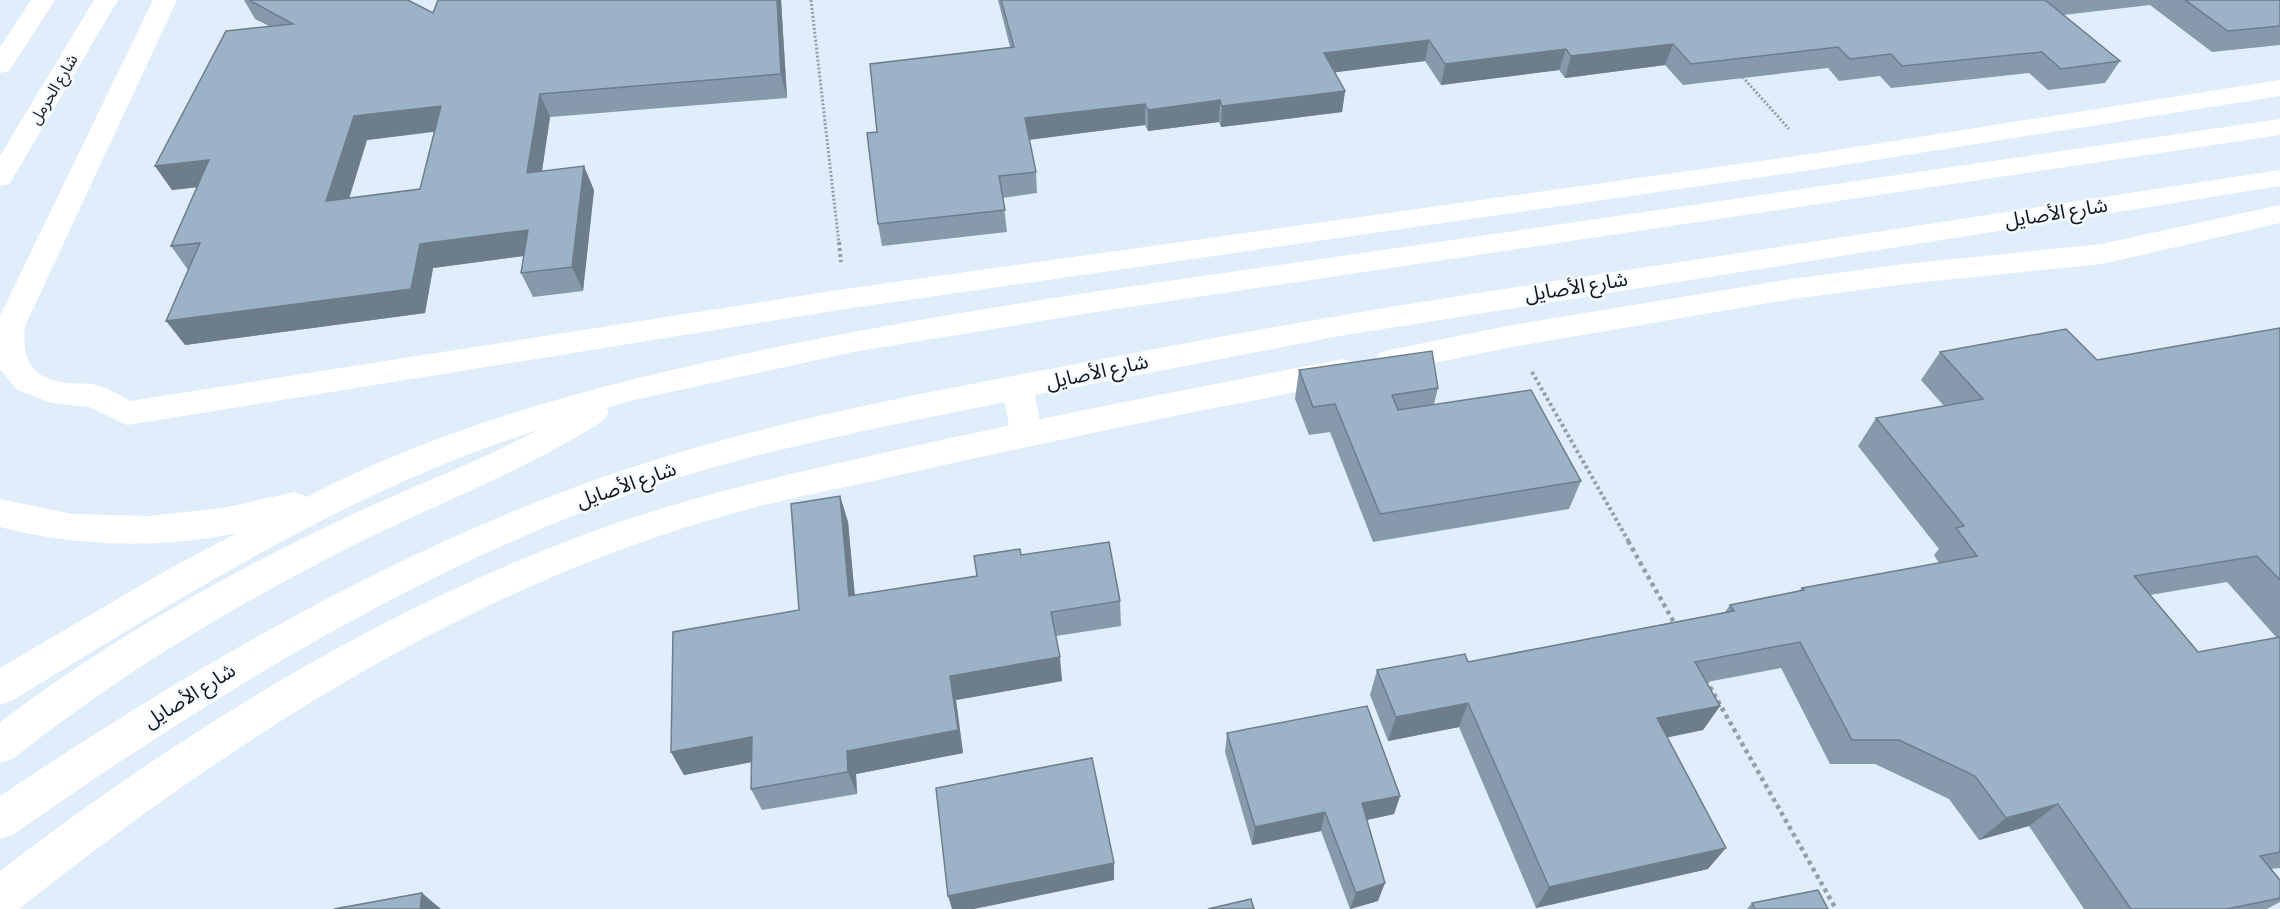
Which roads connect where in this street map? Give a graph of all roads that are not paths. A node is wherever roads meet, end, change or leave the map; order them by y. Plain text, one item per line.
1 (43, 0) edge
2 (106, 0) edge
3 (165, 0) edge
4 (0, 66) edge
5 (2280, 88) edge
6 (2280, 127) edge
7 (0, 178) edge
8 (2280, 178) edge
9 (2280, 214) edge
10 (1018, 387) junction
11 (624, 391) junction
12 (1026, 434) junction
13 (348, 491) junction
14 (0, 513) edge
15 (0, 688) edge
16 (0, 745) edge
17 (0, 819) edge
18 (0, 897) edge

1 - 4 street
2 - 7 street, شارع الحرمل
3 - 5 street
6 - 11 street
8 - 10 street, شارع الأصايل
9 - 12 street
10 - 12 street
10 - 17 street, شارع الأصايل
11 - 13 street
11 - 16 street
12 - 18 street
13 - 14 street
13 - 15 street

